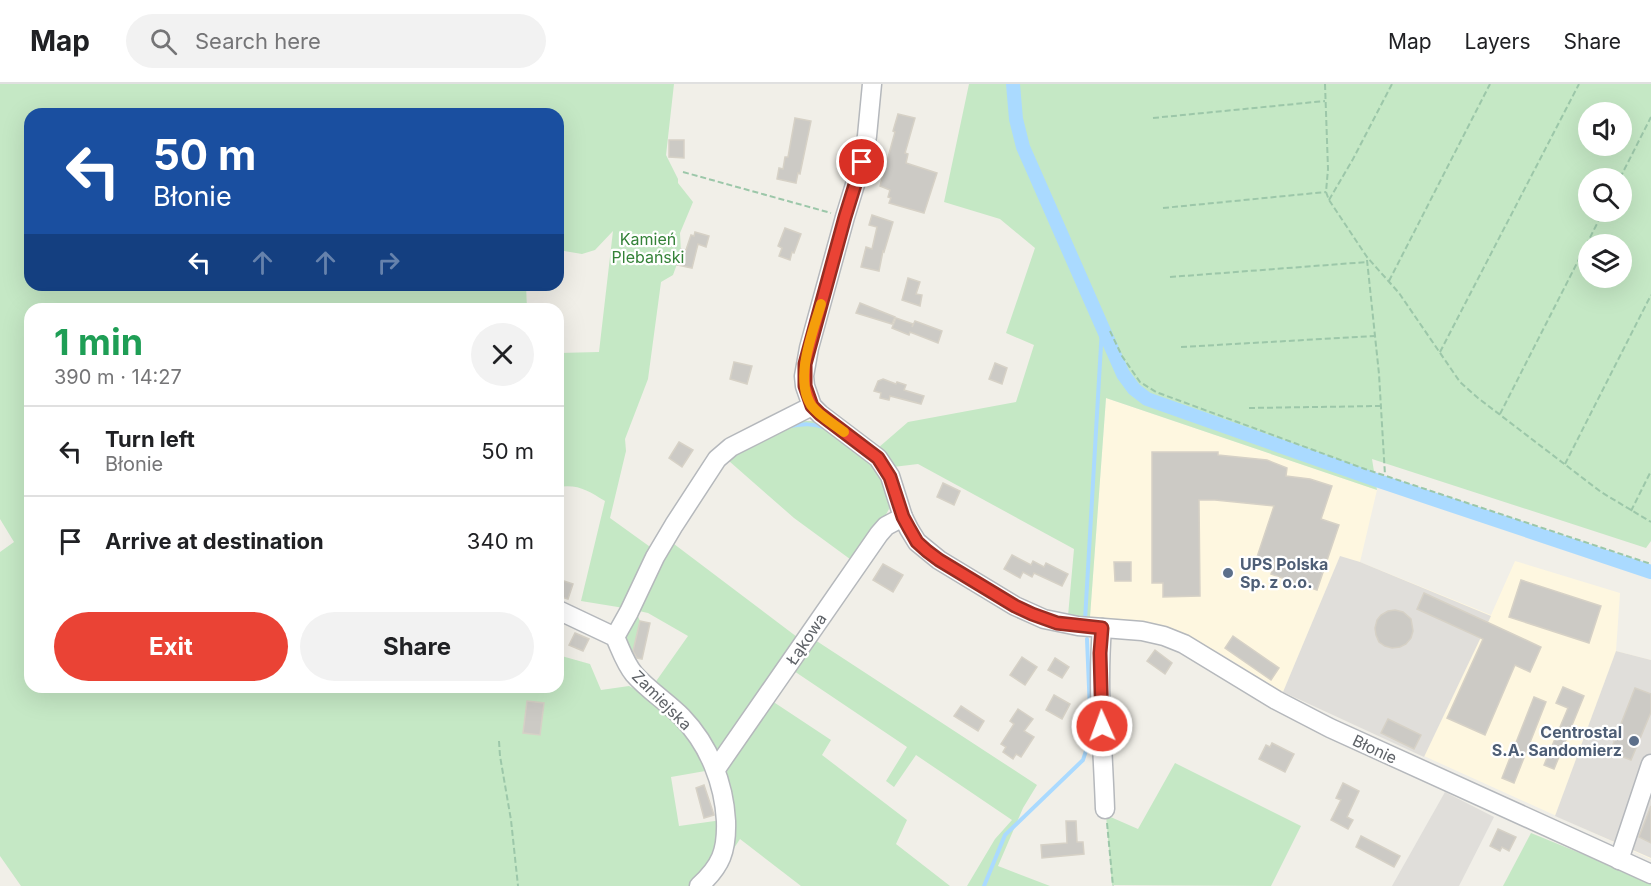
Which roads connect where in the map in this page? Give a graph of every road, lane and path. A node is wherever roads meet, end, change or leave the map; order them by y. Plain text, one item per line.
1 (872, 84) edge
2 (1325, 84) edge
3 (1392, 84) edge
4 (1490, 84) edge
5 (1579, 84) edge
6 (1325, 101) junction
7 (1651, 117) edge
8 (1153, 118) dead end
9 (1625, 168) edge
10 (683, 172) dead end
11 (1326, 192) junction
12 (1329, 200) junction
13 (1163, 208) dead end
14 (845, 217) junction
15 (1598, 222) edge
16 (1367, 258) junction
17 (1367, 262) junction
18 (1170, 277) dead end
19 (1389, 281) junction
20 (1651, 295) edge
21 (1110, 331) dead end
22 (1375, 336) junction
23 (1180, 347) dead end
24 (1440, 352) junction
25 (812, 406) junction
26 (1380, 406) junction
27 (1249, 408) dead end
28 (1500, 414) junction
29 (1565, 464) junction
30 (1651, 471) edge
31 (1385, 475) junction
32 (1631, 511) junction
33 (903, 517) junction
34 (1651, 522) edge
35 (1651, 564) edge
36 (564, 613) edge
37 (1102, 628) junction
38 (615, 637) junction
39 (499, 741) dead end
40 (1651, 764) edge
41 (716, 769) junction
42 (1105, 809) joint
43 (1619, 860) junction
44 (1651, 874) edge
45 (518, 886) edge
46 (699, 886) edge
47 (1113, 886) edge

1 - 14 street
2 - 6 path
3 - 12 path
4 - 19 path
5 - 24 path
6 - 8 path
6 - 11 path
7 - 9 path
10 - 14 path
11 - 12 path
11 - 13 path
12 - 16 path
14 - 25 street
15 - 28 path
16 - 17 path
16 - 19 path
17 - 18 path
17 - 22 path
19 - 24 path
20 - 29 path
21 - 31 path
22 - 23 path
22 - 26 path
24 - 28 path
25 - 33 street, Błonie
25 - 38 street
26 - 27 path
26 - 31 path
28 - 29 path
29 - 32 path
30 - 32 path
31 - 35 path
32 - 34 path
33 - 37 street, Błonie
33 - 41 street, Łąkowa
36 - 38 street
37 - 42 street
37 - 43 street, Błonie
38 - 41 street, Zamiejska
39 - 45 path
40 - 43 street
41 - 46 street, Zamiejska
42 - 47 path
43 - 44 street, Błonie

